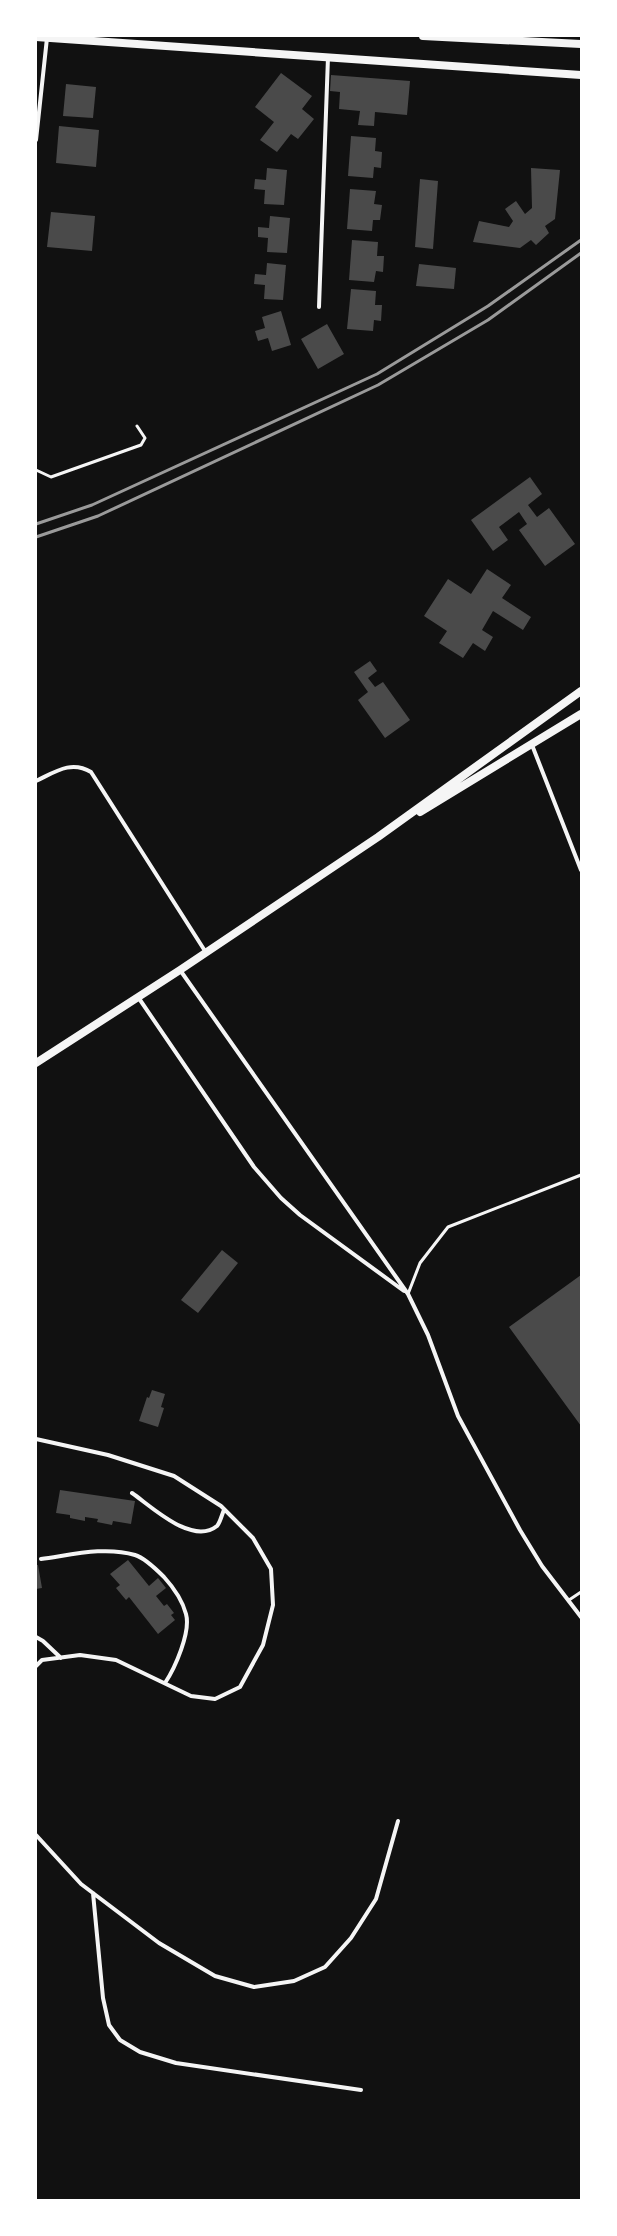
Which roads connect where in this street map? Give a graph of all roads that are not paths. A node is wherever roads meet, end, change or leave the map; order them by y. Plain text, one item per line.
1 (423, 36) edge
2 (36, 37) edge
3 (47, 38) junction
4 (581, 44) edge
5 (328, 57) junction
6 (581, 75) edge
7 (36, 140) edge
8 (319, 308) dead end
9 (137, 426) dead end
10 (36, 470) edge
11 (581, 691) edge
12 (581, 714) edge
13 (532, 745) junction
14 (36, 781) edge
15 (378, 837) junction
16 (581, 870) edge
17 (205, 951) junction
18 (180, 970) junction
19 (138, 996) junction
20 (36, 1063) edge
21 (581, 1175) edge
22 (408, 1294) junction
23 (36, 1439) edge
24 (132, 1493) dead end
25 (224, 1510) junction
26 (41, 1559) dead end
27 (581, 1592) edge
28 (569, 1600) junction
29 (581, 1617) edge
30 (36, 1638) edge
31 (60, 1658) junction
32 (36, 1666) edge
33 (165, 1683) junction
34 (398, 1821) dead end
35 (36, 1835) edge
36 (93, 1893) junction
37 (361, 2090) dead end

1 - 4 main road
2 - 3 main road
3 - 5 main road
3 - 7 street
5 - 6 main road
5 - 8 street
9 - 10 lane
11 - 15 main road
12 - 13 main road
13 - 15 main road
13 - 16 street
14 - 17 street
15 - 17 main road
17 - 18 main road
18 - 19 main road
18 - 22 street
19 - 20 main road
19 - 22 street
21 - 22 lane
22 - 28 street
23 - 25 street
24 - 25 street
25 - 33 street
26 - 33 street
27 - 28 lane
28 - 29 street
30 - 31 street
31 - 32 street
31 - 33 street
34 - 36 street
35 - 36 street
36 - 37 street

